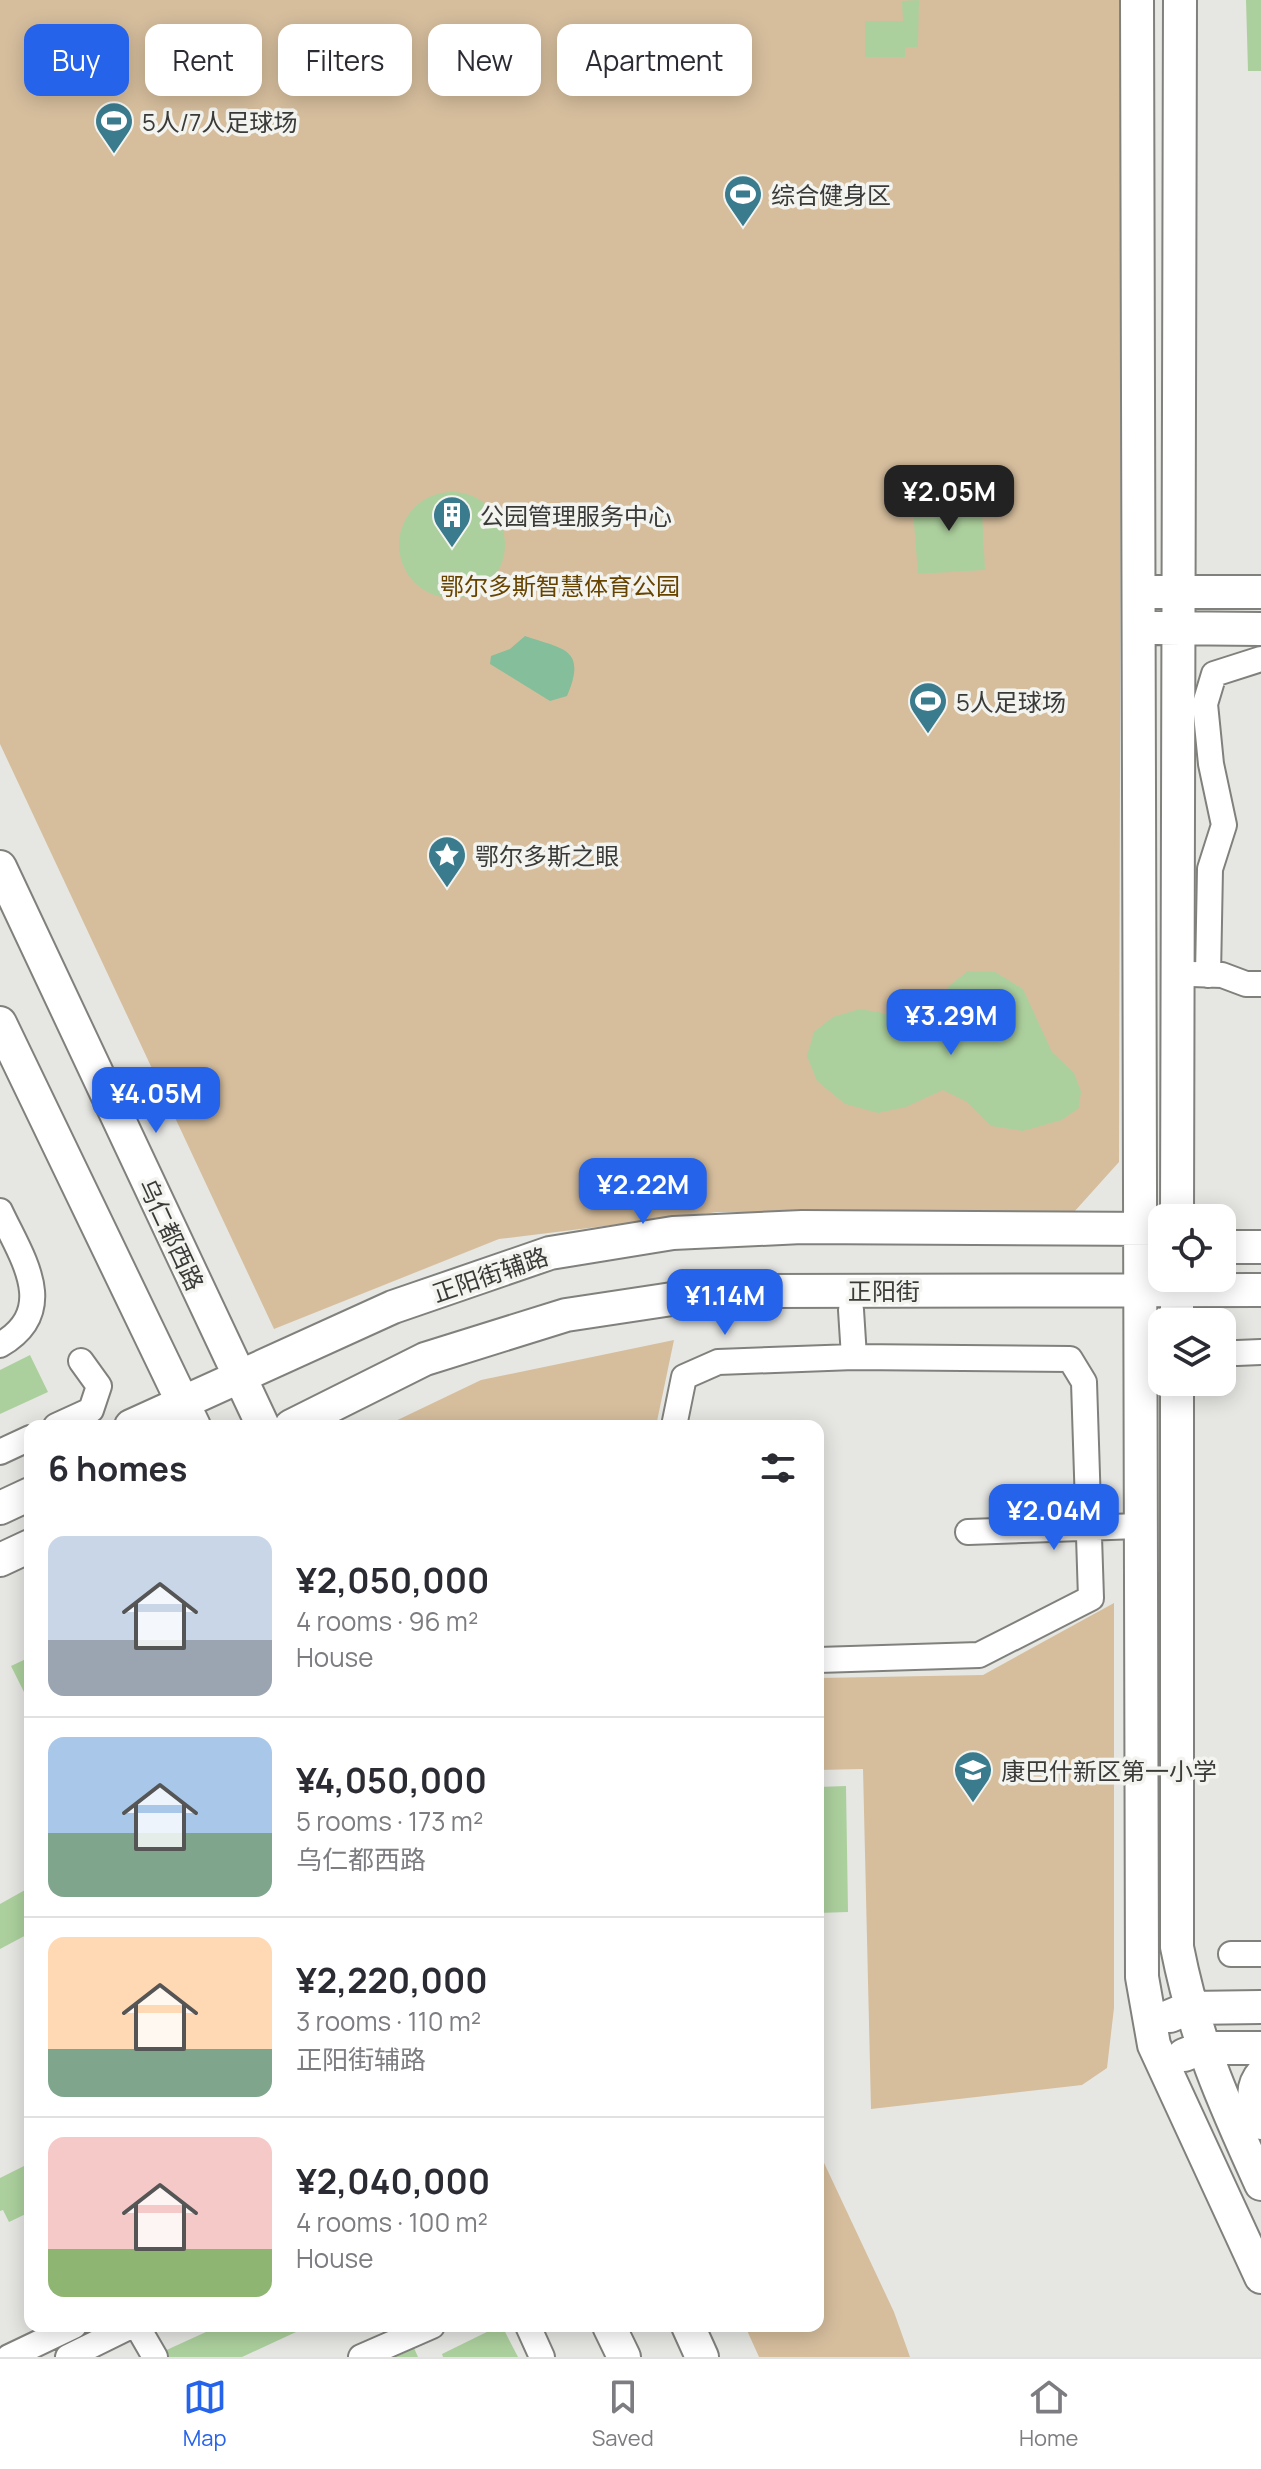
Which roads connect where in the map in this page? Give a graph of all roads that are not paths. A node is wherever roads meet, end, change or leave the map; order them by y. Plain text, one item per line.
1 (1137, 0) edge
2 (1180, 0) edge
3 (1137, 592) junction
4 (1177, 592) junction
5 (1261, 592) edge
6 (1137, 628) junction
7 (1177, 629) junction
8 (1261, 629) edge
9 (1261, 659) edge
10 (0, 867) edge
11 (1192, 974) junction
12 (1261, 984) edge
13 (0, 1023) edge
14 (1149, 1204) edge
15 (1178, 1204) edge
16 (0, 1211) edge
17 (1236, 1230) edge
18 (1261, 1230) edge
19 (1148, 1237) edge
20 (1148, 1247) edge
21 (1236, 1247) edge
22 (1261, 1247) edge
23 (1261, 1290) edge
24 (1138, 1296) junction
25 (1177, 1299) edge
26 (1261, 1306) edge
27 (851, 1310) junction
28 (0, 1345) edge
29 (854, 1357) junction
30 (81, 1361) dead end
31 (242, 1385) junction
32 (1177, 1396) edge
33 (184, 1417) edge
34 (69, 1420) edge
35 (260, 1420) edge
36 (303, 1420) edge
37 (340, 1420) edge
38 (675, 1420) edge
39 (24, 1441) edge
40 (0, 1452) edge
41 (24, 1478) edge
42 (0, 1489) edge
43 (24, 1497) edge
44 (0, 1508) edge
45 (1089, 1526) junction
46 (1139, 1526) junction
47 (968, 1532) dead end
48 (24, 1549) edge
49 (0, 1560) edge
50 (24, 1568) edge
51 (0, 1579) edge
52 (824, 1660) edge
53 (1231, 1954) dead end
54 (1261, 1954) edge
55 (1261, 2007) edge
56 (1189, 2008) junction
57 (1150, 2023) junction
58 (1202, 2048) junction
59 (1261, 2048) edge
60 (1163, 2063) junction
61 (1261, 2069) edge
62 (1261, 2127) edge
63 (1261, 2184) edge
64 (1261, 2277) edge
65 (61, 2332) edge
66 (121, 2332) edge
67 (138, 2332) edge
68 (418, 2332) edge
69 (531, 2332) edge
70 (612, 2332) edge
71 (691, 2332) edge
72 (9, 2357) edge
73 (68, 2357) edge
74 (155, 2357) edge
75 (361, 2357) edge
76 (542, 2357) edge
77 (624, 2357) edge
78 (702, 2357) edge

1 - 3 street
2 - 4 street
3 - 4 street
3 - 6 street
4 - 5 street
4 - 7 street
6 - 7 street
6 - 14 street
7 - 8 street
7 - 11 street
9 - 11 street
10 - 31 street, 乌仁都西路
11 - 12 street
11 - 15 street
13 - 33 street
16 - 28 street
17 - 18 street
19 - 31 street
20 - 24 street
21 - 22 street
23 - 25 street, 正阳街
24 - 25 street, 正阳街
24 - 27 street
24 - 36 street, 正阳街
24 - 46 street
25 - 26 street
27 - 29 street
27 - 37 street
29 - 38 street
29 - 45 street
30 - 34 street
31 - 33 street
31 - 35 street, 乌仁都西路
32 - 56 street
39 - 40 street
41 - 42 street
43 - 44 street
45 - 46 street
45 - 47 street
45 - 52 street
46 - 57 street
48 - 49 street
50 - 51 street
53 - 54 street
55 - 56 street
56 - 57 street
56 - 58 street
57 - 60 street
58 - 59 street
58 - 60 street
58 - 63 street
60 - 64 street
61 - 62 street
65 - 72 street
66 - 73 street
67 - 74 street
68 - 75 street
69 - 76 street
70 - 77 street
71 - 78 street

